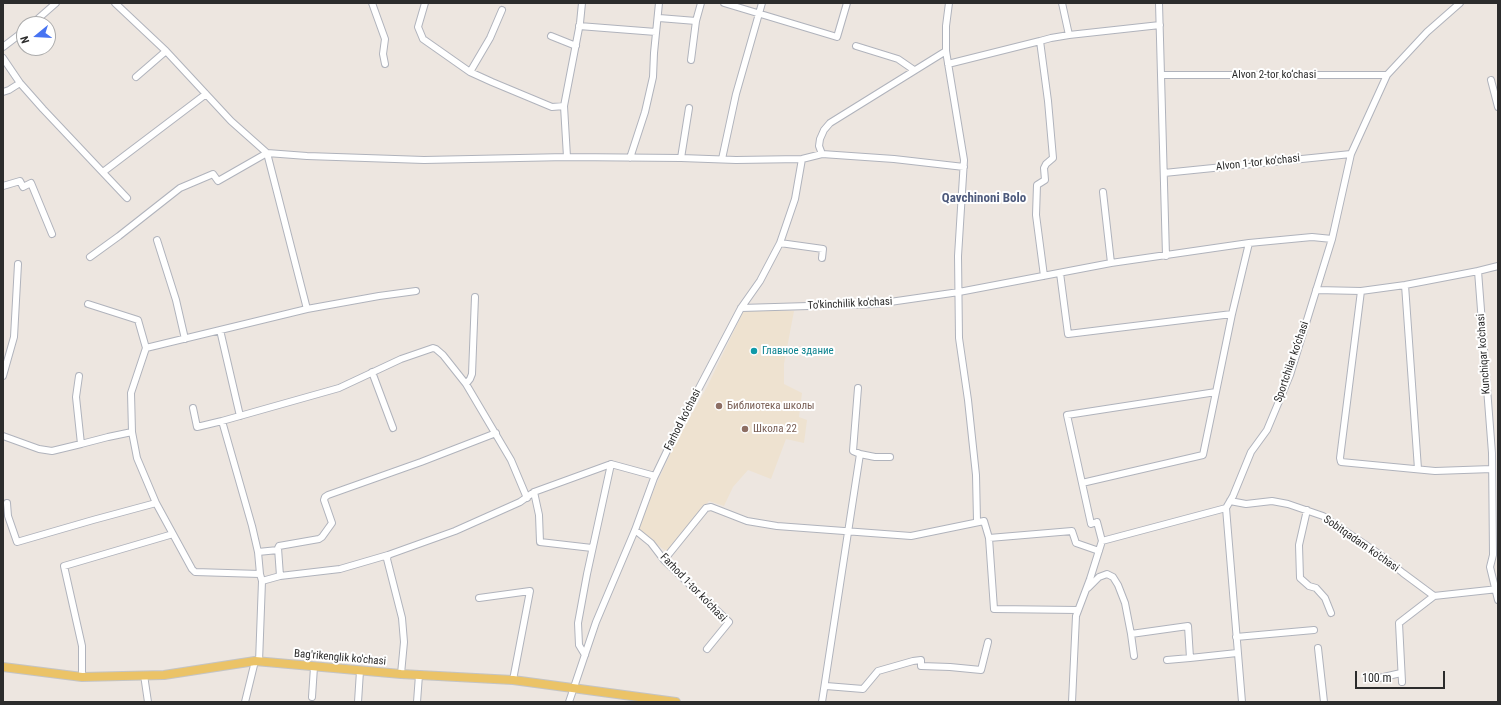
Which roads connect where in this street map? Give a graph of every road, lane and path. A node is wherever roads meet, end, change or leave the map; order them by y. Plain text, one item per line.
1 (56, 3) edge
2 (372, 3) edge
3 (425, 3) edge
4 (582, 3) edge
5 (659, 3) edge
6 (701, 3) edge
7 (724, 3) edge
8 (762, 3) edge
9 (847, 3) edge
10 (950, 3) edge
11 (1062, 3) edge
12 (1159, 3) edge
13 (1460, 3) edge
14 (119, 4) edge
15 (502, 10) dead end
16 (759, 13) junction
17 (41, 16) edge
18 (659, 18) junction
19 (696, 21) junction
20 (1160, 25) junction
21 (579, 26) junction
22 (656, 32) junction
23 (1069, 35) junction
24 (551, 36) dead end
25 (16, 37) edge
26 (1040, 41) junction
27 (576, 46) junction
28 (856, 46) dead end
29 (3, 47) edge
30 (166, 51) junction
31 (946, 51) junction
32 (3, 58) edge
33 (692, 60) dead end
34 (385, 64) dead end
35 (948, 64) junction
36 (914, 70) junction
37 (470, 72) junction
38 (1162, 75) junction
39 (1387, 76) junction
40 (136, 77) dead end
41 (1491, 80) dead end
42 (20, 82) junction
43 (3, 92) edge
44 (206, 94) junction
45 (564, 106) junction
46 (1498, 107) edge
47 (689, 108) dead end
48 (267, 153) junction
49 (822, 154) junction
50 (1352, 154) junction
51 (567, 157) junction
52 (630, 158) junction
53 (681, 158) junction
54 (722, 159) junction
55 (802, 159) junction
56 (964, 167) junction
57 (103, 172) junction
58 (1164, 172) junction
59 (3, 186) edge
60 (1102, 192) dead end
61 (127, 198) dead end
62 (52, 234) dead end
63 (1332, 239) junction
64 (157, 240) dead end
65 (780, 243) junction
66 (1249, 243) junction
67 (1166, 256) junction
68 (90, 257) dead end
69 (822, 258) dead end
70 (1111, 263) junction
71 (18, 264) dead end
72 (1498, 266) edge
73 (1478, 271) junction
74 (1060, 273) junction
75 (1044, 276) junction
76 (1405, 286) junction
77 (1316, 290) junction
78 (416, 291) dead end
79 (1361, 291) junction
80 (958, 292) junction
81 (474, 297) dead end
82 (88, 304) dead end
83 (741, 308) junction
84 (307, 309) junction
85 (1232, 314) junction
86 (220, 330) junction
87 (185, 338) junction
88 (146, 348) junction
89 (5, 363) edge
90 (372, 372) junction
91 (3, 376) edge
92 (79, 376) dead end
93 (466, 384) junction
94 (858, 388) dead end
95 (1216, 392) junction
96 (193, 408) dead end
97 (240, 416) junction
98 (222, 421) junction
99 (393, 428) dead end
100 (132, 432) junction
101 (496, 433) junction
102 (3, 436) edge
103 (81, 444) junction
104 (860, 454) junction
105 (890, 457) dead end
106 (611, 464) junction
107 (1418, 469) junction
108 (1492, 469) junction
109 (655, 476) junction
110 (1082, 483) junction
111 (534, 492) junction
112 (527, 498) junction
113 (1230, 501) junction
114 (7, 503) dead end
115 (156, 503) junction
116 (1226, 508) junction
117 (1307, 510) junction
118 (977, 521) junction
119 (635, 530) junction
120 (848, 532) junction
121 (173, 534) junction
122 (989, 538) junction
123 (1102, 541) junction
124 (592, 548) junction
125 (278, 550) junction
126 (1099, 551) junction
127 (258, 552) junction
128 (388, 555) junction
129 (664, 560) junction
130 (260, 574) junction
131 (280, 576) junction
132 (262, 581) junction
133 (1496, 589) edge
134 (1086, 591) junction
135 (1434, 596) junction
136 (479, 598) dead end
137 (1498, 600) edge
138 (1078, 610) junction
139 (1331, 613) dead end
140 (1314, 630) dead end
141 (1131, 634) junction
142 (1236, 637) junction
143 (988, 642) dead end
144 (1318, 648) dead end
145 (707, 649) dead end
146 (1238, 653) junction
147 (585, 655) junction
148 (1134, 656) dead end
149 (1190, 658) junction
150 (1167, 660) dead end
151 (257, 661) junction
152 (3, 666) edge
153 (314, 667) junction
154 (360, 671) junction
155 (1401, 673) junction
156 (401, 674) junction
157 (144, 675) junction
158 (419, 675) junction
159 (82, 677) junction
160 (1379, 678) dead end
161 (513, 680) junction
162 (1402, 682) dead end
163 (826, 686) junction
164 (574, 688) junction
165 (312, 697) dead end
166 (148, 702) edge
167 (245, 702) edge
168 (358, 702) edge
169 (417, 702) edge
170 (569, 702) edge
171 (676, 702) edge
172 (822, 702) edge
173 (1072, 702) edge
174 (1242, 702) edge
175 (1324, 702) edge

1 - 17 street
2 - 34 street
3 - 37 street
4 - 21 street
5 - 18 street
6 - 19 street
7 - 16 street
8 - 16 street
9 - 16 street
10 - 31 street
11 - 23 street
12 - 20 street
13 - 39 street, Sportchilar ko‘chasi
14 - 30 street
15 - 37 street
16 - 54 street
18 - 19 street
18 - 22 street
19 - 33 street
20 - 23 street
20 - 38 street
21 - 22 street
21 - 27 street
22 - 52 street
23 - 26 street
24 - 27 street
25 - 29 street
26 - 35 street
26 - 75 street
27 - 45 street
28 - 36 street
30 - 40 street
30 - 44 street
31 - 35 street
31 - 36 street
32 - 42 street
35 - 56 street
36 - 49 street
37 - 45 street
38 - 39 street, Alvon 2-tor ko‘chasi
38 - 58 street
39 - 50 street, Sportchilar ko‘chasi
41 - 46 street
42 - 43 street
42 - 57 street
44 - 48 street
44 - 57 street
45 - 51 street
47 - 53 street
48 - 51 street
48 - 68 street
48 - 84 street
49 - 55 street
49 - 56 street
50 - 58 street, Alvon 1-tor ko‘chasi
50 - 63 street, Sportchilar ko‘chasi
51 - 52 street
52 - 53 street
53 - 54 street
54 - 55 street
55 - 65 street, Farhod ko'chasi
56 - 80 street
57 - 61 street
58 - 67 street
59 - 62 street
60 - 70 street
63 - 66 street, To'kinchilik ko'chasi
63 - 77 street, Sportchilar ko‘chasi
64 - 87 street
65 - 69 street
65 - 83 street, Farhod ko'chasi
66 - 67 street, To'kinchilik ko'chasi
66 - 85 street
67 - 70 street, To'kinchilik ko'chasi
70 - 74 street, To'kinchilik ko'chasi
71 - 89 street
72 - 73 street
73 - 76 street
73 - 108 street, Kunchiqar ko'chasi
74 - 75 street, To'kinchilik ko'chasi
74 - 85 street
75 - 80 street, To'kinchilik ko'chasi
76 - 79 street
76 - 107 street
77 - 79 street
77 - 113 street, Sportchilar ko‘chasi
78 - 84 street
79 - 107 street
80 - 83 street, To'kinchilik ko'chasi
80 - 118 street
81 - 93 street
82 - 88 street
83 - 109 street, Farhod ko'chasi
84 - 86 street
85 - 95 street
86 - 87 street
86 - 97 street
87 - 88 street
88 - 100 street
89 - 91 street
90 - 93 street
90 - 97 street
90 - 99 street
92 - 103 street
93 - 101 street
94 - 104 street
95 - 110 street
95 - 110 street
96 - 98 street
97 - 98 street
98 - 127 street
100 - 103 street
100 - 115 street
101 - 112 street
101 - 125 street
102 - 103 street
104 - 105 street
104 - 120 street
106 - 109 street
106 - 111 street
106 - 124 street
107 - 108 street
108 - 133 street, Kunchiqar ko'chasi
109 - 119 street, Farhod ko'chasi
110 - 123 street
111 - 112 street
111 - 124 street
112 - 128 street
113 - 116 street
113 - 117 street, Sobitqadam ko'chasi
114 - 115 street
115 - 121 street
116 - 123 street
116 - 142 street
117 - 135 street, Sobitqadam ko'chasi
117 - 139 street
118 - 120 street
118 - 122 street
119 - 129 street, Farhod 1-tor ko'chasi
119 - 147 street, Farhod ko'chasi
120 - 129 street
120 - 163 street
121 - 130 street
121 - 159 street
122 - 126 street
122 - 138 street
123 - 126 street
124 - 147 street
125 - 127 street
125 - 131 street
126 - 134 street
127 - 130 street
128 - 131 street
128 - 156 street
129 - 145 street, Farhod 1-tor ko'chasi
130 - 132 street
131 - 132 street
132 - 151 street
133 - 135 street
133 - 137 street, Kunchiqar ko'chasi
134 - 138 street
134 - 141 street
135 - 155 street
136 - 161 street
138 - 173 street
140 - 142 street
141 - 148 street
141 - 149 street
142 - 146 street
143 - 163 street
144 - 175 street
146 - 149 street
146 - 174 street
147 - 164 street, Farhod ko'chasi
149 - 150 street
151 - 153 main road, Bag'rikenglik ko'chasi
151 - 157 main road, Bag'rikenglik ko'chasi
151 - 167 street
152 - 159 main road, Bag'rikenglik ko'chasi
153 - 154 main road, Bag'rikenglik ko'chasi
153 - 165 street
154 - 156 main road, Bag'rikenglik ko'chasi
154 - 168 street
155 - 160 street
155 - 162 street
156 - 158 main road, Bag'rikenglik ko'chasi
157 - 159 main road, Bag'rikenglik ko'chasi
157 - 166 street
158 - 161 main road, Bag'rikenglik ko'chasi
158 - 169 street
161 - 164 main road, Bag'rikenglik ko'chasi
163 - 172 street
164 - 170 street, Farhod ko'chasi
164 - 171 main road, Bag'rikenglik ko'chasi

